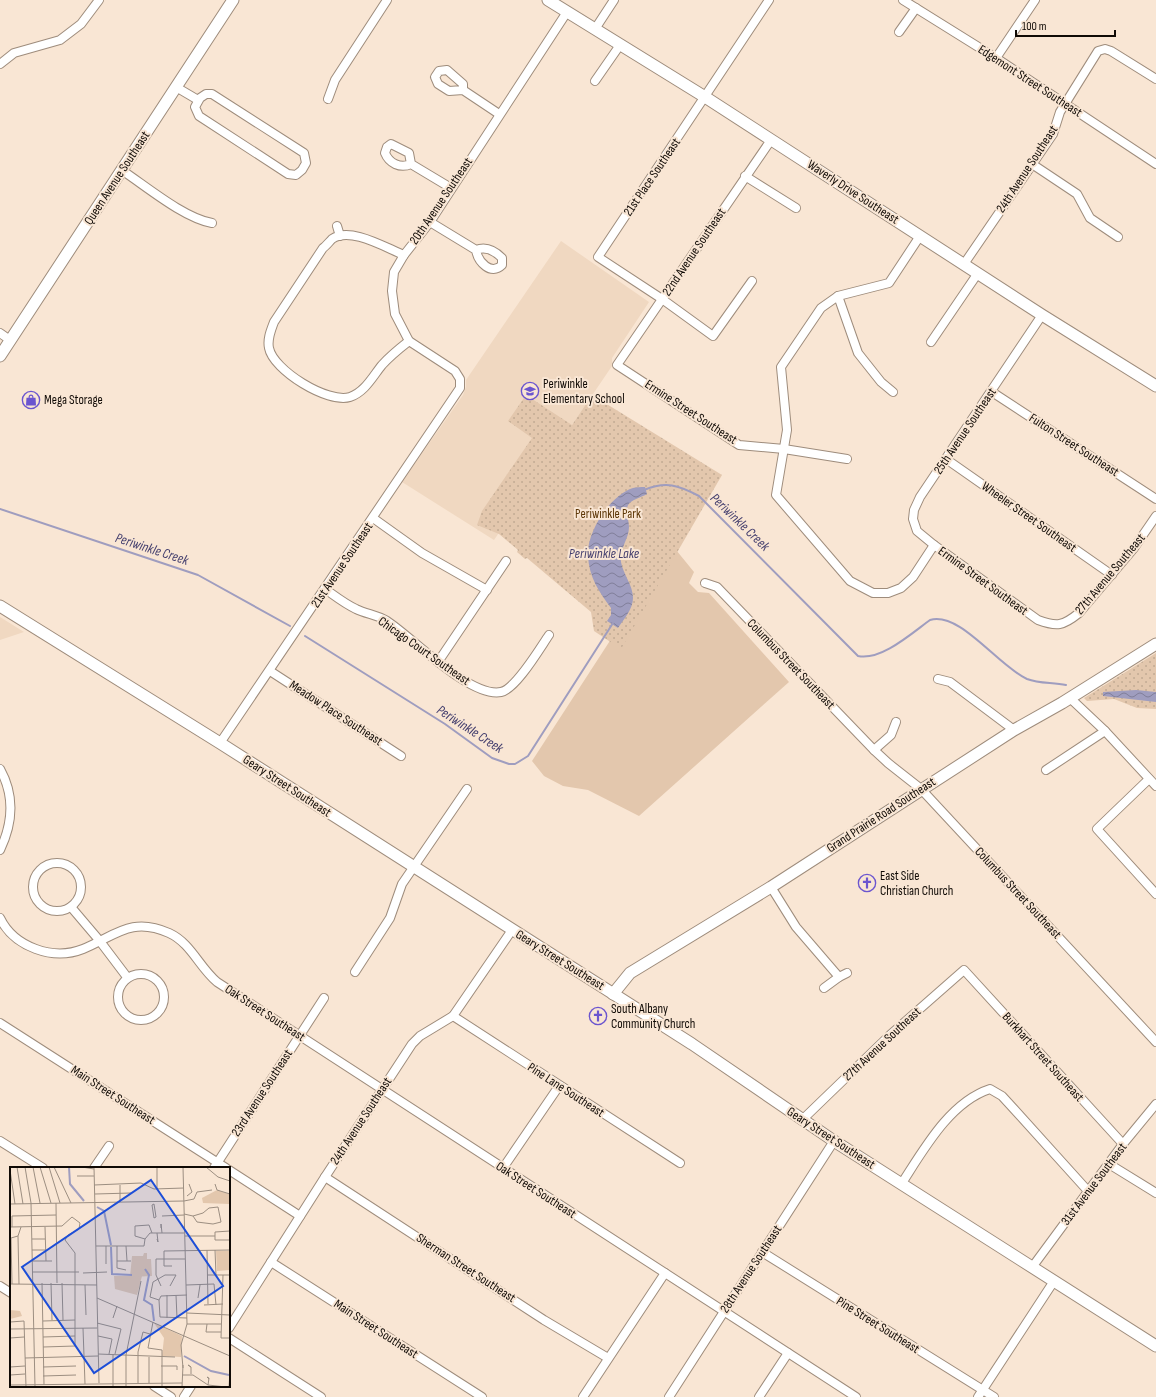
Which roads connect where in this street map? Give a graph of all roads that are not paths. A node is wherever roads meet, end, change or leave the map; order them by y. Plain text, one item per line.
1 (233, 0) edge
2 (387, 0) edge
3 (548, 0) edge
4 (614, 0) edge
5 (769, 0) edge
6 (903, 0) edge
7 (1035, 0) edge
8 (97, 1) edge
9 (916, 8) junction
10 (567, 12) junction
11 (595, 30) junction
12 (899, 32) dead end
13 (620, 45) junction
14 (996, 58) junction
15 (0, 64) edge
16 (1156, 79) edge
17 (595, 81) dead end
18 (176, 87) junction
19 (463, 90) dead end
20 (705, 97) junction
21 (328, 99) dead end
22 (198, 100) junction
23 (1065, 104) junction
24 (499, 114) junction
25 (771, 140) junction
26 (411, 164) dead end
27 (1032, 164) junction
28 (1156, 164) edge
29 (122, 171) junction
30 (746, 176) junction
31 (451, 188) junction
32 (796, 208) dead end
33 (430, 222) junction
34 (212, 223) dead end
35 (337, 226) dead end
36 (340, 236) junction
37 (920, 236) junction
38 (1118, 237) dead end
39 (476, 250) dead end
40 (404, 255) junction
41 (964, 264) junction
42 (978, 273) junction
43 (752, 281) dead end
44 (838, 296) junction
45 (662, 299) junction
46 (1042, 315) junction
47 (0, 333) edge
48 (10, 340) junction
49 (409, 340) junction
50 (931, 342) dead end
51 (0, 356) edge
52 (617, 365) joint
53 (461, 384) joint
54 (1156, 386) edge
55 (892, 392) dead end
56 (992, 392) junction
57 (351, 397) junction
58 (354, 406) dead end
59 (784, 449) junction
60 (847, 459) dead end
61 (946, 459) junction
62 (1156, 499) edge
63 (1156, 516) edge
64 (374, 518) junction
65 (934, 545) junction
66 (506, 561) dead end
67 (1112, 575) junction
68 (705, 583) dead end
69 (325, 589) junction
70 (487, 590) junction
71 (0, 606) edge
72 (1058, 626) joint
73 (549, 635) dead end
74 (1156, 644) edge
75 (438, 662) junction
76 (270, 671) junction
77 (938, 679) dead end
78 (1070, 698) junction
79 (896, 722) dead end
80 (1014, 730) junction
81 (1105, 731) junction
82 (220, 743) junction
83 (874, 750) junction
84 (401, 756) dead end
85 (0, 769) edge
86 (1046, 770) dead end
87 (1149, 779) junction
88 (1156, 786) edge
89 (467, 789) dead end
90 (921, 789) junction
91 (0, 850) edge
92 (413, 868) junction
93 (771, 887) junction
94 (1156, 894) edge
95 (71, 907) junction
96 (0, 918) edge
97 (512, 930) junction
98 (99, 940) junction
99 (964, 970) joint
100 (355, 972) dead end
101 (847, 973) dead end
102 (127, 977) junction
103 (839, 977) junction
104 (824, 988) dead end
105 (613, 994) junction
106 (324, 998) dead end
107 (453, 1016) junction
108 (0, 1023) edge
109 (299, 1036) junction
110 (1156, 1042) edge
111 (558, 1086) junction
112 (382, 1090) junction
113 (1156, 1104) edge
114 (802, 1120) junction
115 (0, 1141) edge
116 (834, 1141) junction
117 (1123, 1144) junction
118 (109, 1146) dead end
119 (680, 1163) dead end
120 (1110, 1164) junction
121 (216, 1165) edge
122 (41, 1167) edge
123 (95, 1167) edge
124 (503, 1168) junction
125 (230, 1171) edge
126 (325, 1177) junction
127 (902, 1183) junction
128 (1088, 1191) junction
129 (1156, 1193) edge
130 (300, 1216) junction
131 (762, 1252) junction
132 (271, 1262) junction
133 (1033, 1266) junction
134 (665, 1273) junction
135 (1054, 1281) junction
136 (0, 1286) edge
137 (10, 1292) edge
138 (724, 1311) junction
139 (230, 1326) edge
140 (230, 1339) edge
141 (1156, 1346) edge
142 (788, 1353) junction
143 (608, 1358) junction
144 (156, 1387) edge
145 (190, 1387) edge
146 (980, 1394) edge
147 (171, 1397) edge
148 (184, 1397) edge
149 (321, 1397) edge
150 (482, 1397) edge
151 (584, 1397) edge
152 (669, 1397) edge
153 (759, 1397) edge
154 (856, 1397) edge
155 (994, 1397) edge

1 - 18 main road, Queen Avenue Southeast
2 - 21 street
3 - 10 main road, Waverly Drive Southeast
4 - 11 street
5 - 20 street
6 - 9 street, Edgemont Street Southeast
7 - 14 street
8 - 15 street
9 - 12 street
9 - 14 street, Edgemont Street Southeast
10 - 11 main road, Waverly Drive Southeast
10 - 24 street, 20th Avenue Southeast
11 - 13 main road, Waverly Drive Southeast
13 - 17 street
13 - 20 main road, Waverly Drive Southeast
14 - 23 street, Edgemont Street Southeast
16 - 23 street, 24th Avenue Southeast
18 - 22 street
18 - 29 main road, Queen Avenue Southeast
19 - 24 street
20 - 25 main road, Waverly Drive Southeast
20 - 45 street, 21st Place Southeast
22 - 22 street
23 - 27 street, 24th Avenue Southeast
23 - 28 street, Edgemont Street Southeast
24 - 31 street, 20th Avenue Southeast
25 - 30 street, 22nd Avenue Southeast
25 - 37 main road, Waverly Drive Southeast
26 - 31 street
27 - 38 street
27 - 41 street, 24th Avenue Southeast
29 - 34 street
29 - 48 main road, Queen Avenue Southeast
30 - 32 street
30 - 45 street, 22nd Avenue Southeast
31 - 33 street, 20th Avenue Southeast
33 - 39 street
33 - 40 street, 20th Avenue Southeast
35 - 36 street
36 - 40 street
36 - 57 street
37 - 41 main road, Waverly Drive Southeast
37 - 44 street
40 - 49 street, 20th Avenue Southeast
41 - 42 main road, Waverly Drive Southeast
42 - 46 main road, Waverly Drive Southeast
42 - 50 street
43 - 45 street
44 - 55 street
44 - 59 street
45 - 52 street, 22nd Avenue Southeast
46 - 54 main road, Waverly Drive Southeast
46 - 56 street, 25th Avenue Southeast
47 - 48 street
48 - 51 main road, Queen Avenue Southeast
49 - 53 street, 20th Avenue Southeast
49 - 57 street
52 - 59 street, Ermine Street Southeast
53 - 64 street, 21st Avenue Southeast
56 - 61 street, 25th Avenue Southeast
56 - 62 street, Fulton Street Southeast
57 - 58 street
59 - 60 street
59 - 65 street, Ermine Street Southeast
61 - 65 street, 25th Avenue Southeast
61 - 67 street, Wheeler Street Southeast
63 - 67 street, 27th Avenue Southeast
64 - 69 street, 21st Avenue Southeast
64 - 70 street
65 - 72 street, Ermine Street Southeast
66 - 70 street
67 - 72 street, 27th Avenue Southeast
68 - 83 street, Columbus Street Southeast
69 - 75 street, Chicago Court Southeast
69 - 76 street, 21st Avenue Southeast
70 - 75 street
71 - 82 main road, Geary Street Southeast
73 - 75 street, Chicago Court Southeast
74 - 78 main road, Grand Prairie Road Southeast
76 - 82 street, 21st Avenue Southeast
76 - 84 street, Meadow Place Southeast
77 - 80 street
78 - 80 main road, Grand Prairie Road Southeast
78 - 81 street
79 - 83 street
80 - 90 main road, Grand Prairie Road Southeast
81 - 86 street
81 - 87 street
82 - 92 main road, Geary Street Southeast
83 - 90 street, Columbus Street Southeast
85 - 91 street
87 - 88 street
87 - 94 street
89 - 92 street
90 - 93 main road, Grand Prairie Road Southeast
90 - 110 street, Columbus Street Southeast
92 - 97 main road, Geary Street Southeast
92 - 100 street
93 - 103 street
93 - 105 main road, Grand Prairie Road Southeast
95 - 95 street
95 - 98 street
96 - 98 street, Oak Street Southeast
97 - 105 main road, Geary Street Southeast
97 - 107 street, 24th Avenue Southeast
98 - 102 street
98 - 109 street, Oak Street Southeast
99 - 114 street, 27th Avenue Southeast
99 - 117 street, Burkhart Street Southeast
101 - 103 street
102 - 102 street
103 - 104 street
105 - 114 main road, Geary Street Southeast
106 - 109 street, 23rd Avenue Southeast
107 - 111 street, Pine Lane Southeast
107 - 112 street, 24th Avenue Southeast
108 - 121 street, Main Street Southeast
109 - 112 street, Oak Street Southeast
109 - 121 street, 23rd Avenue Southeast
111 - 119 street, Pine Lane Southeast
111 - 124 street
112 - 124 street, Oak Street Southeast
112 - 126 street, 24th Avenue Southeast
113 - 117 street, 31st Avenue Southeast
114 - 116 main road, Geary Street Southeast
115 - 122 street
116 - 127 main road, Geary Street Southeast
116 - 131 street, 28th Avenue Southeast
117 - 120 street, 31st Avenue Southeast
118 - 123 street
120 - 128 street, 31st Avenue Southeast
120 - 129 street
124 - 134 street, Oak Street Southeast
125 - 130 street
126 - 130 street, 24th Avenue Southeast
126 - 143 street, Sherman Street Southeast
127 - 128 street
127 - 133 main road, Geary Street Southeast
128 - 133 street, 31st Avenue Southeast
130 - 132 street, 24th Avenue Southeast
131 - 138 street, 28th Avenue Southeast
131 - 146 street, Pine Street Southeast
132 - 139 street, 24th Avenue Southeast
132 - 150 street, Main Street Southeast
133 - 135 main road, Geary Street Southeast
134 - 138 street, Oak Street Southeast
134 - 143 street
135 - 141 main road, Geary Street Southeast
135 - 146 street
136 - 137 street
138 - 142 street, Oak Street Southeast
138 - 152 street, 28th Avenue Southeast
140 - 149 street
142 - 153 street
142 - 154 street, Oak Street Southeast
143 - 151 street
144 - 147 street
145 - 148 street
146 - 155 street, Pine Street Southeast

